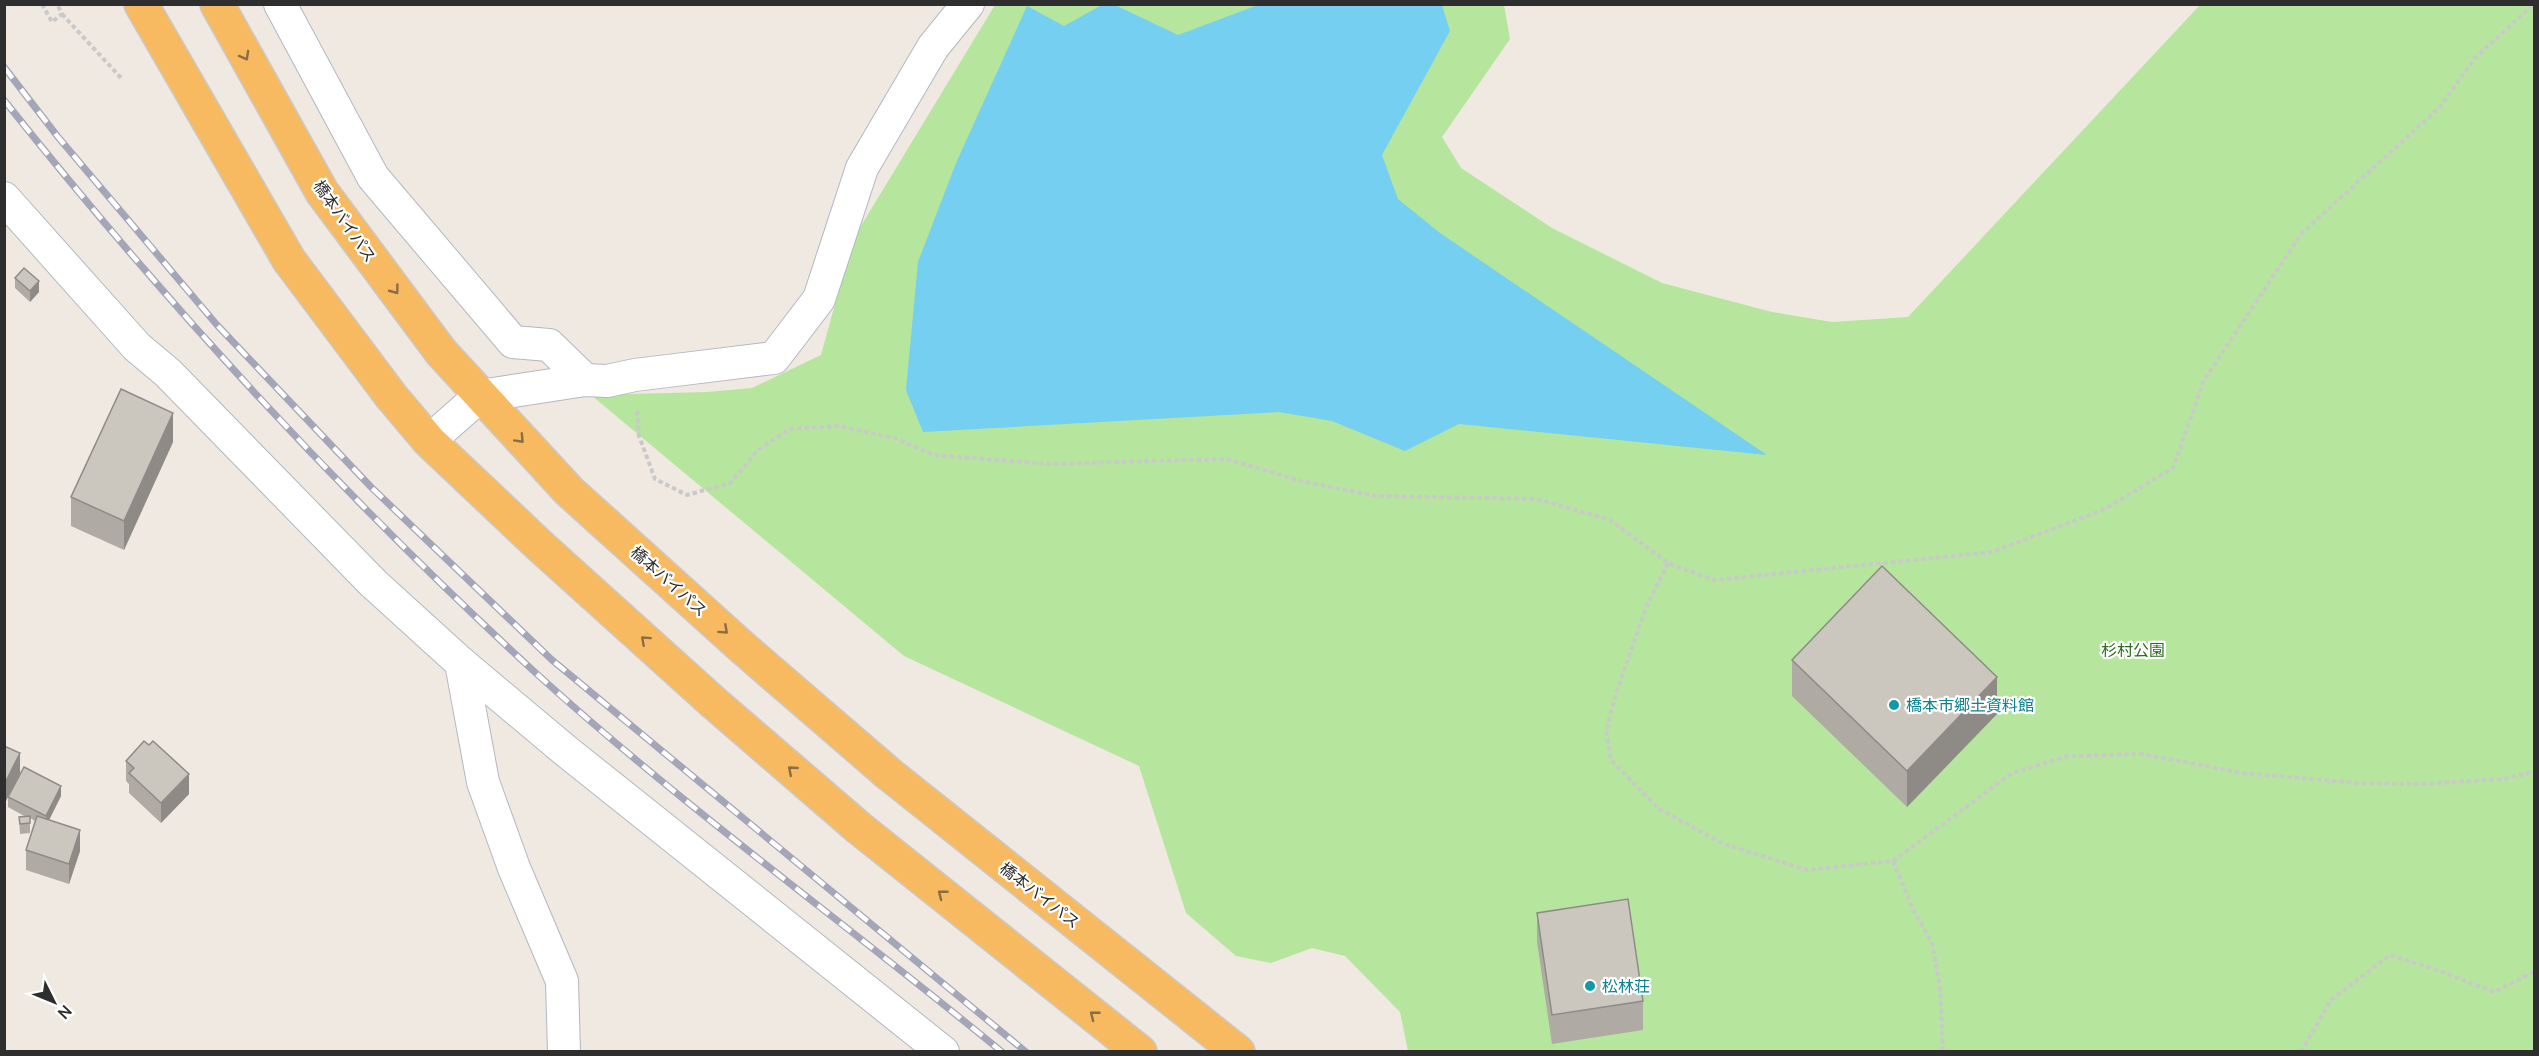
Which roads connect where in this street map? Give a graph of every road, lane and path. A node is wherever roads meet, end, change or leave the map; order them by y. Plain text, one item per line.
1 (42, 4) edge
2 (57, 4) edge
3 (141, 4) edge
4 (217, 4) edge
5 (280, 4) edge
6 (968, 4) edge
7 (2534, 4) edge
8 (62, 14) junction
9 (123, 80) dead end
10 (4, 198) edge
11 (635, 375) junction
12 (585, 380) junction
13 (480, 396) junction
14 (429, 441) junction
15 (1668, 563) junction
16 (461, 663) junction
17 (2535, 772) edge
18 (1893, 861) junction
19 (2535, 972) edge
20 (564, 1052) edge
21 (943, 1052) edge
22 (1140, 1052) edge
23 (1238, 1052) edge
24 (1942, 1052) edge
25 (2301, 1052) edge

1 - 8 path
2 - 8 path
3 - 14 highway
4 -> 13 highway, 橋本バイパス
5 - 12 street
6 - 11 street
7 - 15 path
8 - 9 path
10 - 16 street
11 - 12 street
11 - 15 path
12 - 13 street
13 - 14 street
13 -> 23 highway, 橋本バイパス
22 -> 14 highway
15 - 18 path
16 - 20 street
16 - 21 street
17 - 18 path
18 - 24 path
19 - 25 path

